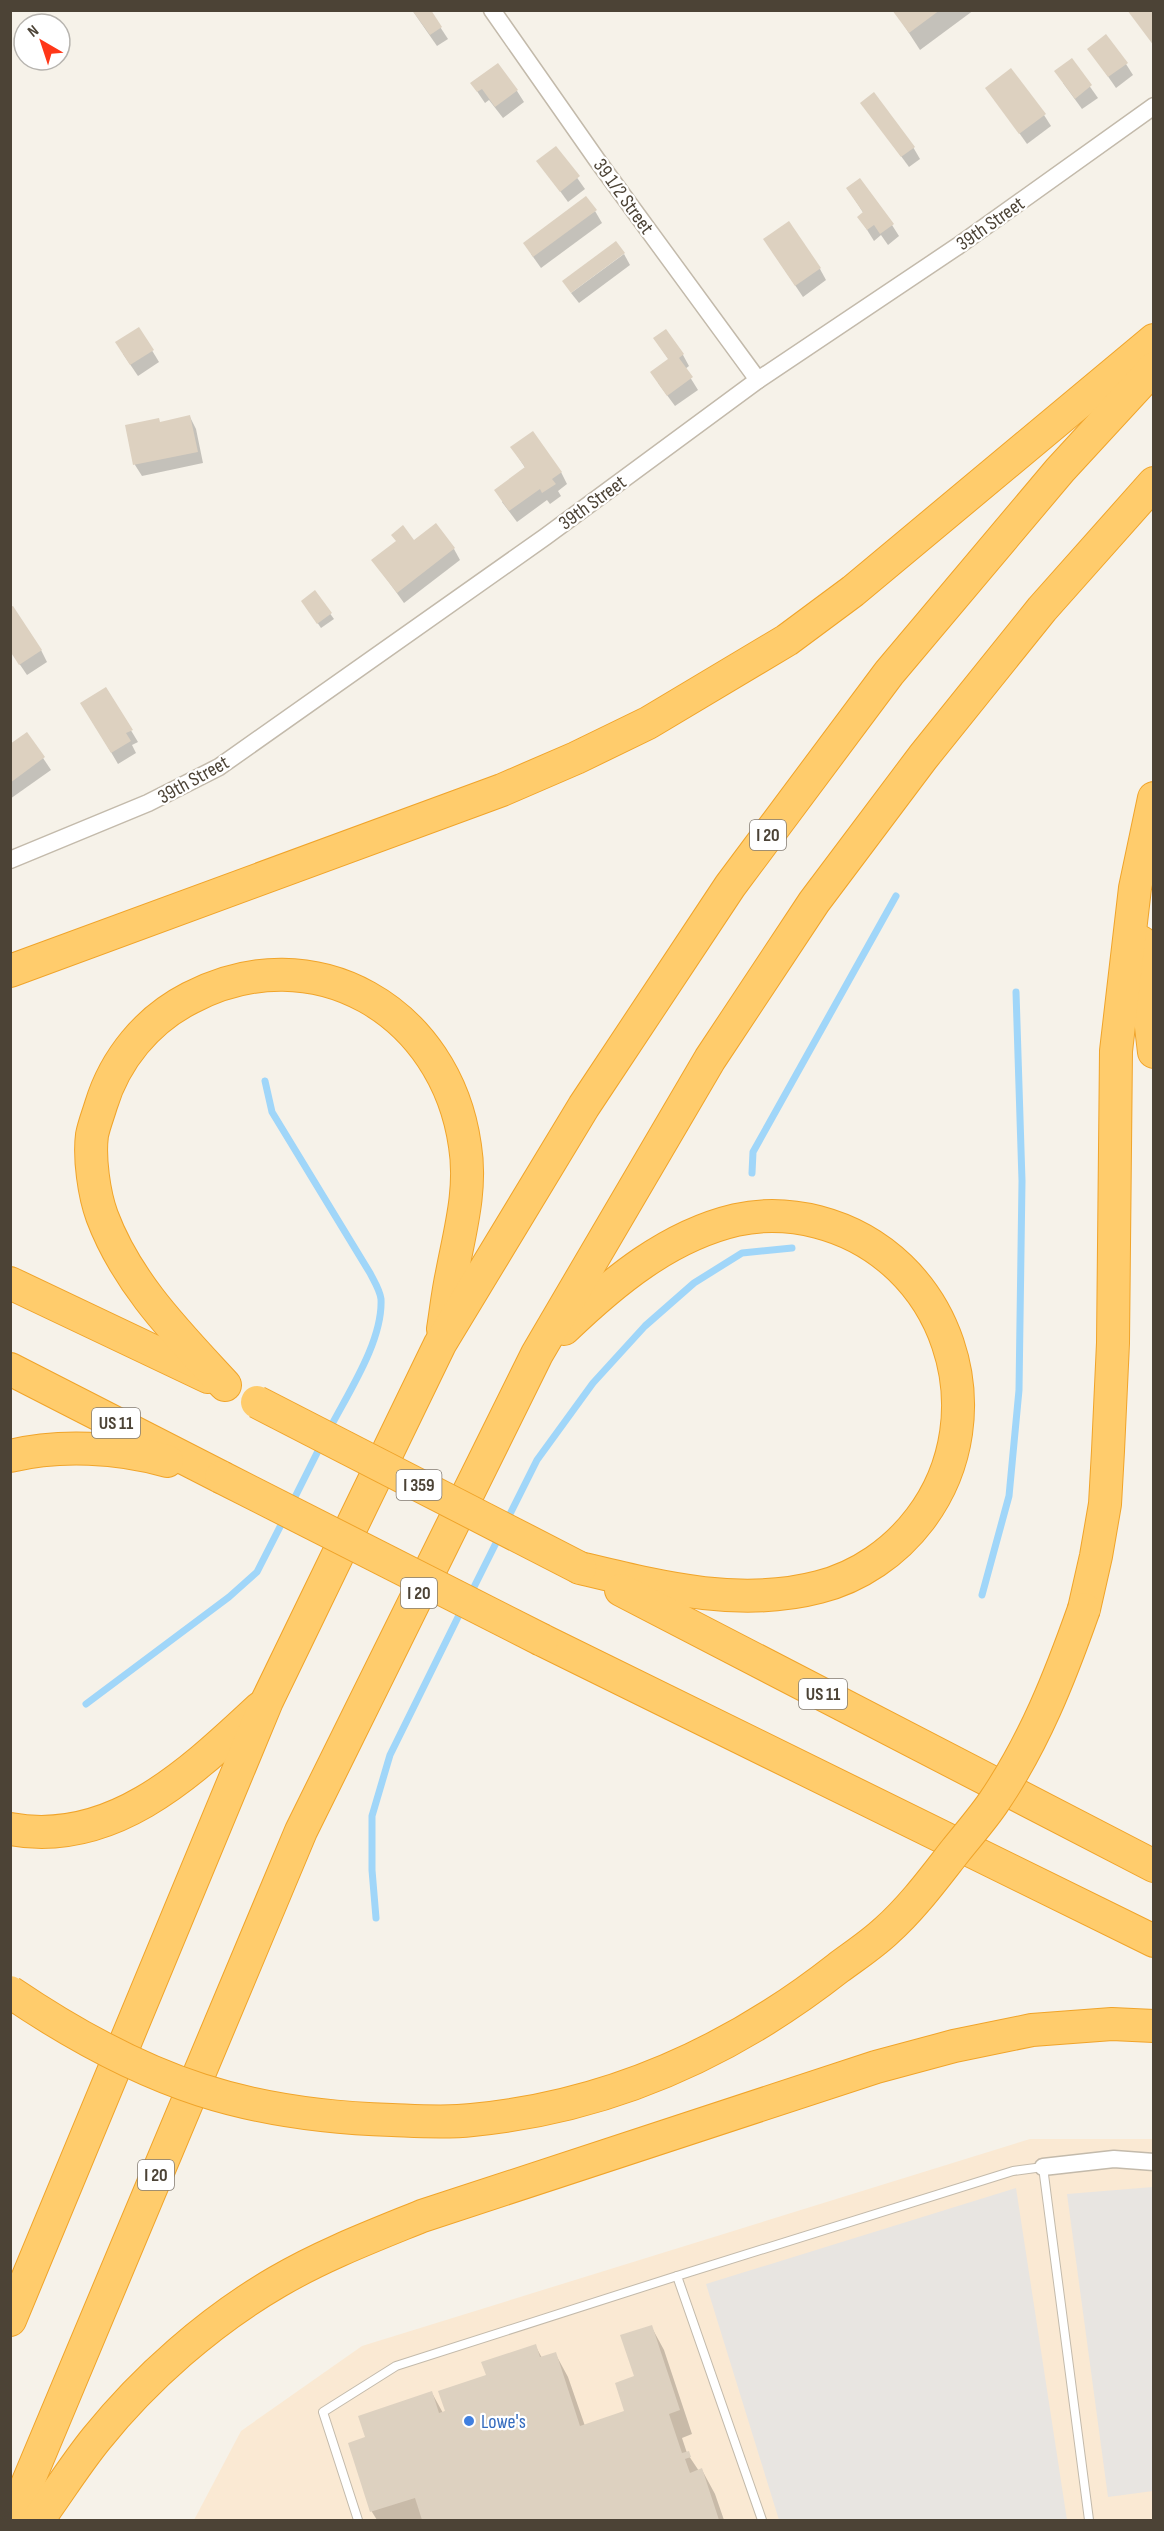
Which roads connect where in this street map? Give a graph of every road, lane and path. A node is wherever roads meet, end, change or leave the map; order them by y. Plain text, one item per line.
1 (492, 10) edge
2 (1154, 106) edge
3 (1154, 340) edge
4 (1154, 368) edge
5 (758, 380) junction
6 (1154, 483) edge
7 (1154, 798) edge
8 (10, 860) edge
9 (1135, 888) junction
10 (10, 971) edge
11 (1154, 1052) edge
12 (10, 1284) edge
13 (440, 1344) junction
14 (537, 1354) junction
15 (10, 1369) edge
16 (225, 1385) junction
17 (10, 1456) edge
18 (221, 1477) junction
19 (580, 1568) junction
20 (267, 1701) junction
21 (10, 1829) edge
22 (1154, 1866) edge
23 (1154, 1941) edge
24 (10, 1992) edge
25 (1154, 2026) edge
26 (1154, 2162) edge
27 (1043, 2167) junction
28 (677, 2276) junction
29 (10, 2320) edge
30 (12, 2520) edge
31 (38, 2520) edge
32 (358, 2520) edge
33 (762, 2520) edge
34 (1089, 2520) edge

1 - 5 street, 39 1/2 Street
2 - 5 street, 39th Street
3 - 10 highway
4 - 13 highway, I 20
5 - 8 street, 39th Street
6 - 14 highway, I 20
7 - 9 highway
9 - 11 highway
9 - 24 highway, bridge
12 - 16 highway, I 359
13 - 16 highway
13 - 20 highway, I 20
14 - 19 highway
14 - 30 highway, I 20
15 - 18 highway, US 11
16 - 19 highway, I 359, bridge
17 - 18 highway
18 - 23 highway, US 11, bridge
19 - 22 highway, US 11
20 - 21 highway
20 - 29 highway, I 20
25 - 31 highway
26 - 27 street
27 - 28 lane
27 - 34 lane
28 - 32 lane
28 - 33 lane

